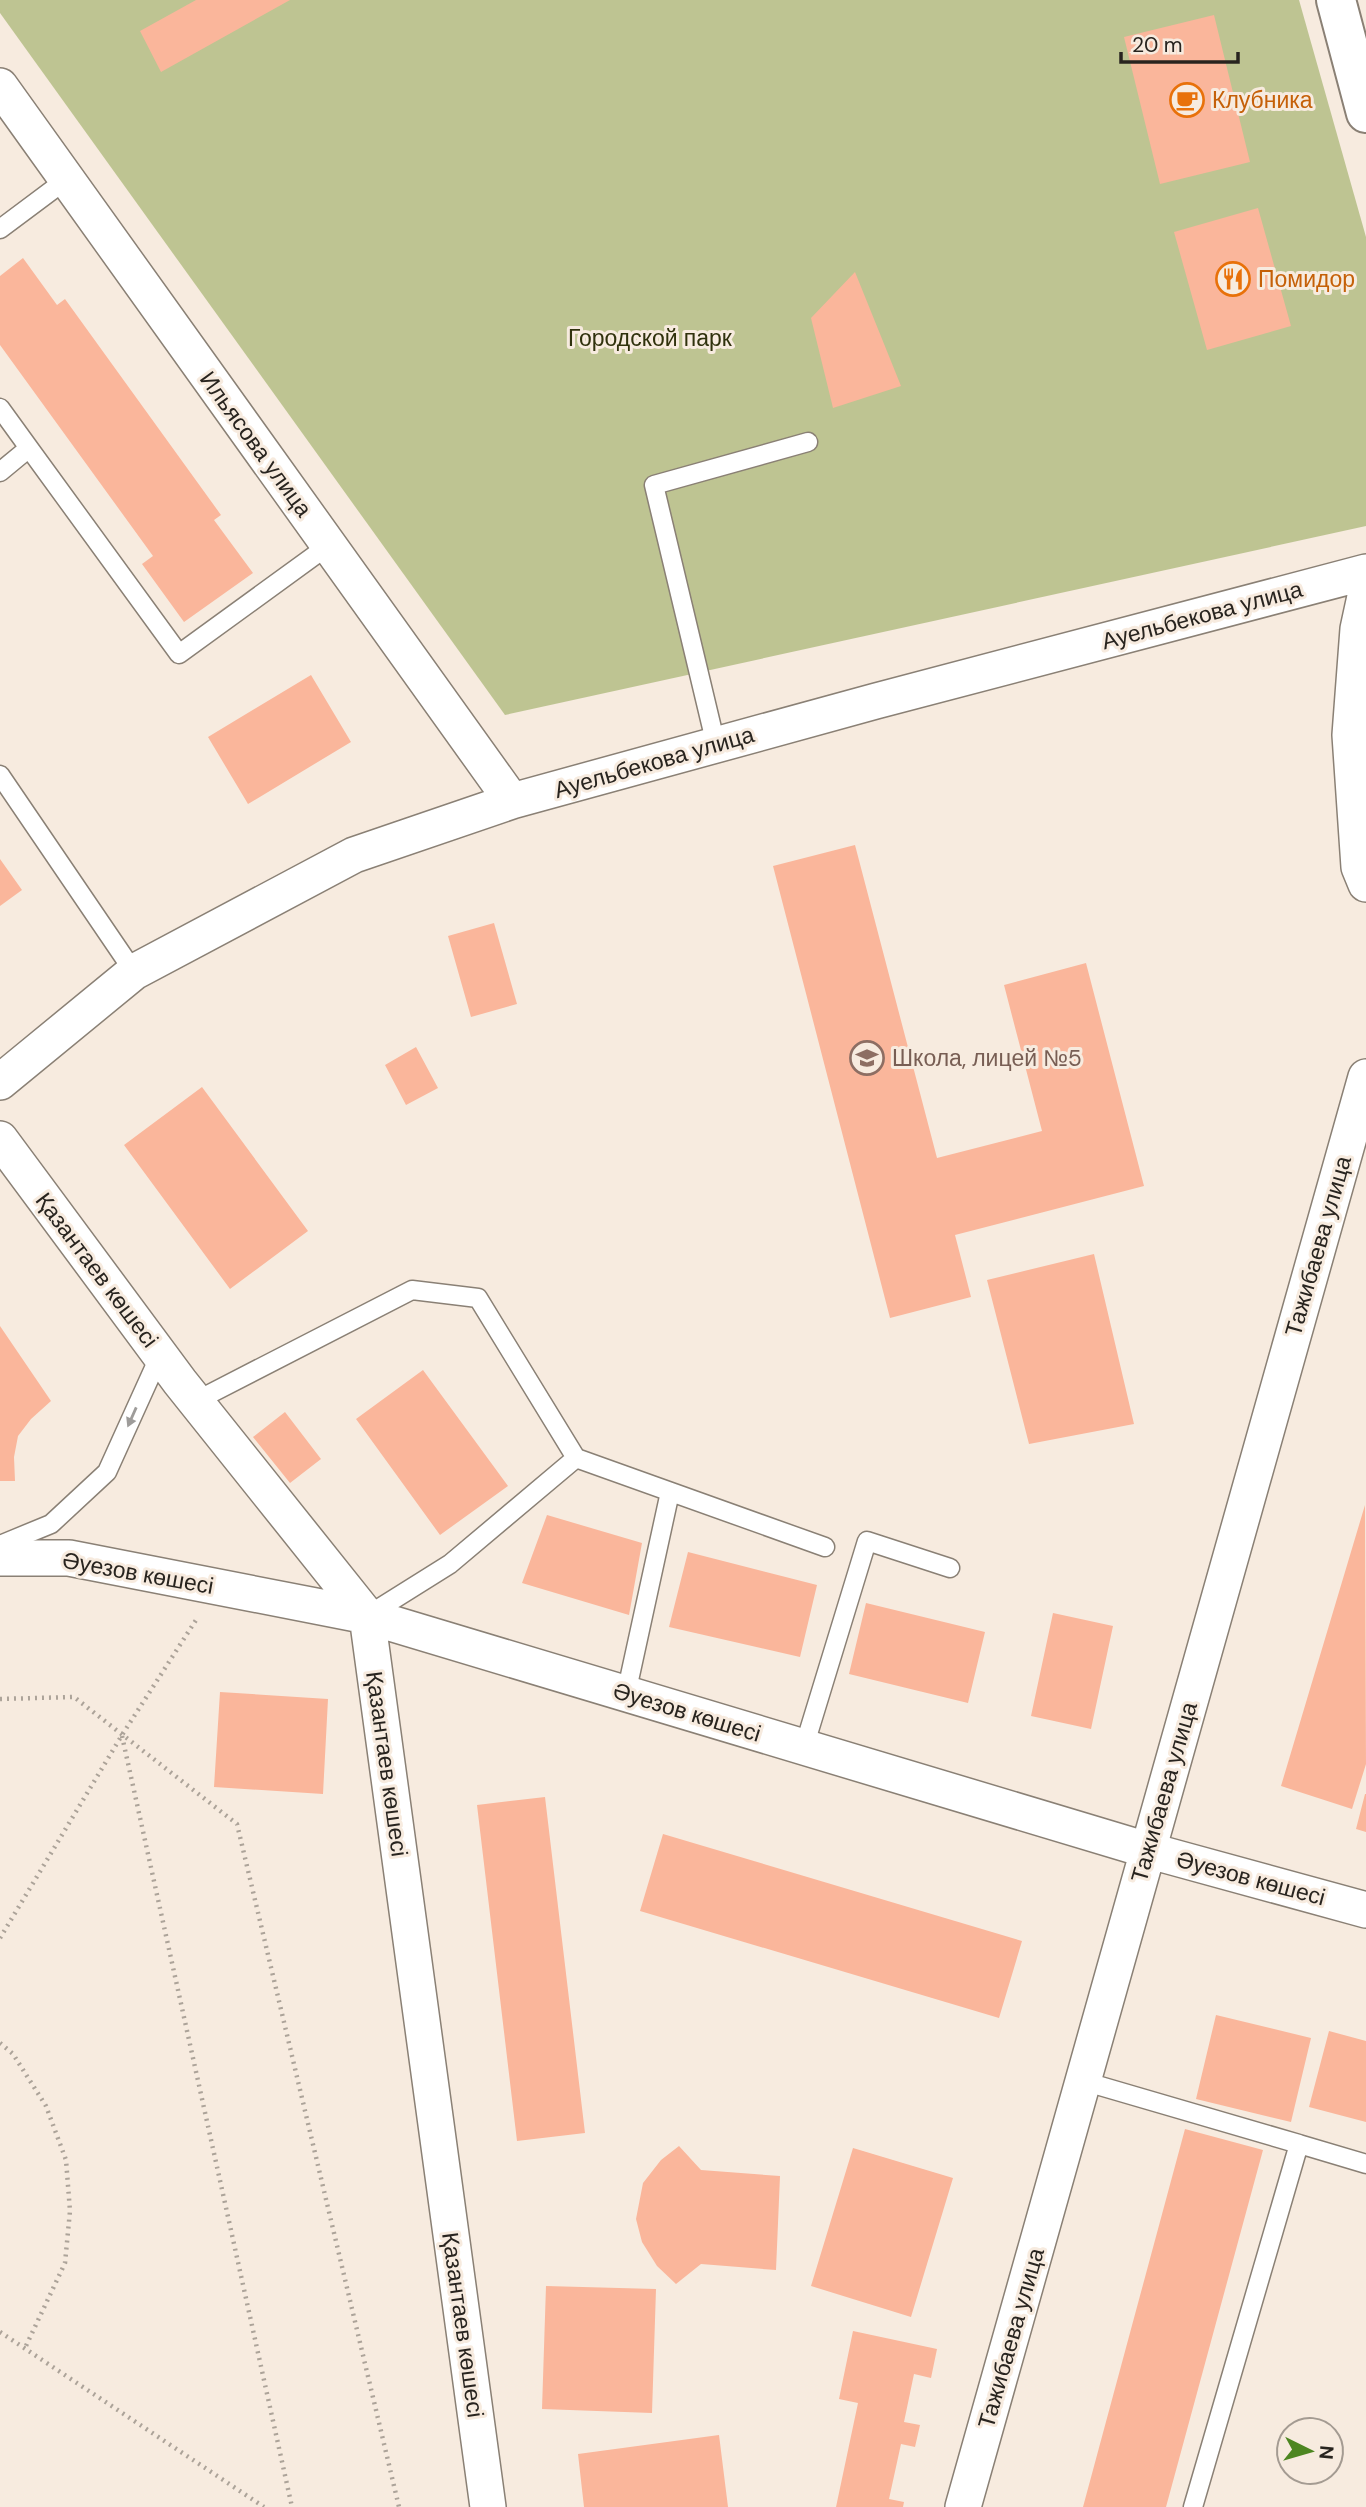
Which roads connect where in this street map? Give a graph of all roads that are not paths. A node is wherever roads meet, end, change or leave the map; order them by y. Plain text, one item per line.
1 (1336, 0) edge
2 (0, 86) edge
3 (1366, 113) edge
4 (67, 179) junction
5 (0, 229) edge
6 (0, 408) edge
7 (808, 442) dead end
8 (29, 448) junction
9 (0, 472) edge
10 (329, 545) junction
11 (1366, 572) edge
12 (1366, 592) edge
13 (716, 745) junction
14 (0, 775) edge
15 (512, 802) junction
16 (1366, 884) edge
17 (134, 972) junction
18 (1366, 1077) edge
19 (0, 1082) edge
20 (0, 1139) edge
21 (160, 1355) junction
22 (196, 1401) junction
23 (576, 1458) junction
24 (670, 1492) junction
25 (0, 1545) edge
26 (825, 1547) dead end
27 (0, 1558) edge
28 (950, 1568) dead end
29 (367, 1616) junction
30 (626, 1694) junction
31 (804, 1747) junction
32 (1147, 1850) junction
33 (1366, 1910) edge
34 (1083, 2081) junction
35 (1300, 2144) junction
36 (1366, 2164) edge
37 (488, 2507) edge
38 (963, 2507) edge
39 (1193, 2507) edge

1 - 3 street
2 - 4 street, Ильясова улица
4 - 5 lane
4 - 10 street, Ильясова улица
6 - 8 lane
7 - 13 lane
8 - 9 lane
8 - 10 lane
10 - 15 street, Ильясова улица
11 - 13 street, Ауельбекова улица
12 - 16 street
13 - 15 street, Ауельбекова улица
14 - 17 lane
15 - 17 street, Ауельбекова улица
17 - 19 street, Ауельбекова улица
18 - 32 street, Тажибаева улица
20 - 21 street, Қазантаев көшесі
21 - 22 street, Қазантаев көшесі
21 -> 25 lane
22 - 23 lane
22 - 29 street, Қазантаев көшесі
23 - 24 lane
23 - 29 lane
24 - 26 lane
24 - 30 lane
27 - 29 street, Әуезов көшесі
28 - 31 lane
29 - 30 street, Әуезов көшесі
29 - 37 street, Қазантаев көшесі
30 - 31 street, Әуезов көшесі
31 - 32 street, Әуезов көшесі
32 - 33 street, Әуезов көшесі
32 - 34 street, Тажибаева улица
34 - 35 lane
34 - 38 street, Тажибаева улица
35 - 36 lane
35 - 39 lane

